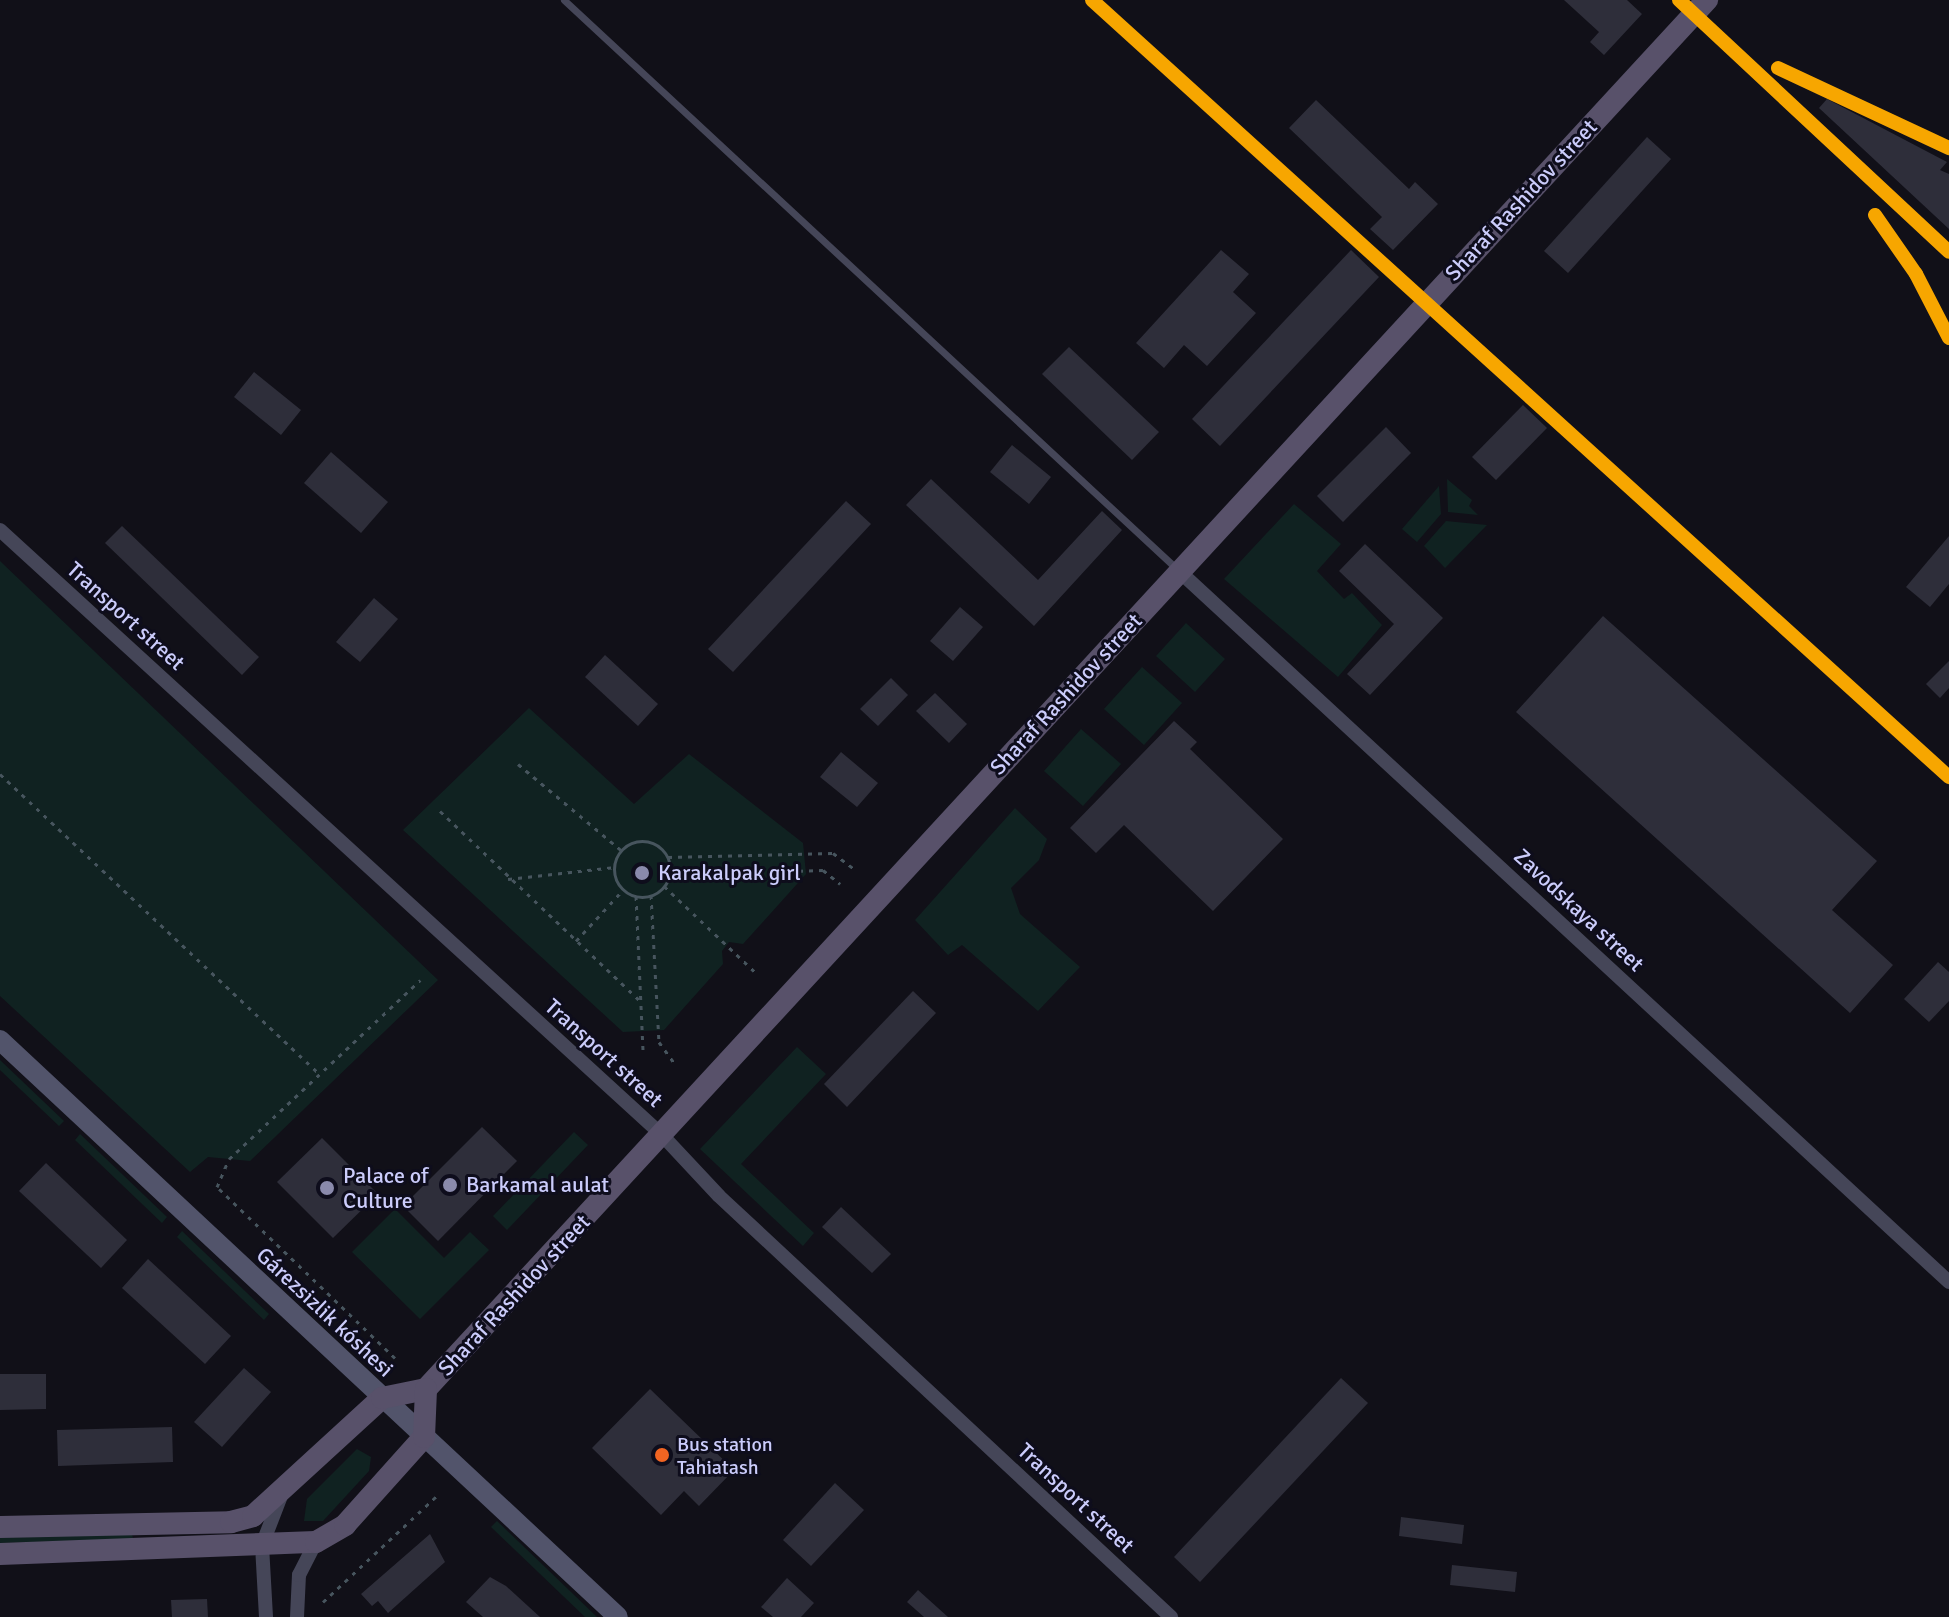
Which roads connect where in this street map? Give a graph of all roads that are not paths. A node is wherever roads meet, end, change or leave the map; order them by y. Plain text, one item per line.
1 (564, 0) edge
2 (1707, 0) edge
3 (0, 530) edge
4 (1179, 571) junction
5 (0, 1040) edge
6 (662, 1135) junction
7 (1949, 1282) edge
8 (426, 1389) junction
9 (382, 1398) junction
10 (424, 1437) junction
11 (281, 1496) junction
12 (0, 1527) edge
13 (316, 1542) junction
14 (262, 1545) junction
15 (0, 1554) edge
16 (266, 1617) edge
17 (297, 1617) edge
18 (618, 1617) edge
19 (1171, 1617) edge

1 - 4 lane
2 - 4 main road, Sharaf Rashidov street
3 - 6 street, Transport street
4 - 6 main road, Sharaf Rashidov street
4 - 7 street, Zavodskaya street
5 - 9 street, Gárezsizlik kóshesi
6 - 8 main road, Sharaf Rashidov street
6 - 19 street, Transport street
8 - 9 main road
8 - 10 main road
9 - 10 street, Gárezsizlik kóshesi
9 - 11 main road
10 - 13 main road
10 - 18 street, Gárezsizlik kóshesi
11 - 12 main road
11 - 14 street
13 - 14 main road
13 - 17 street
14 - 15 main road
14 - 16 street

